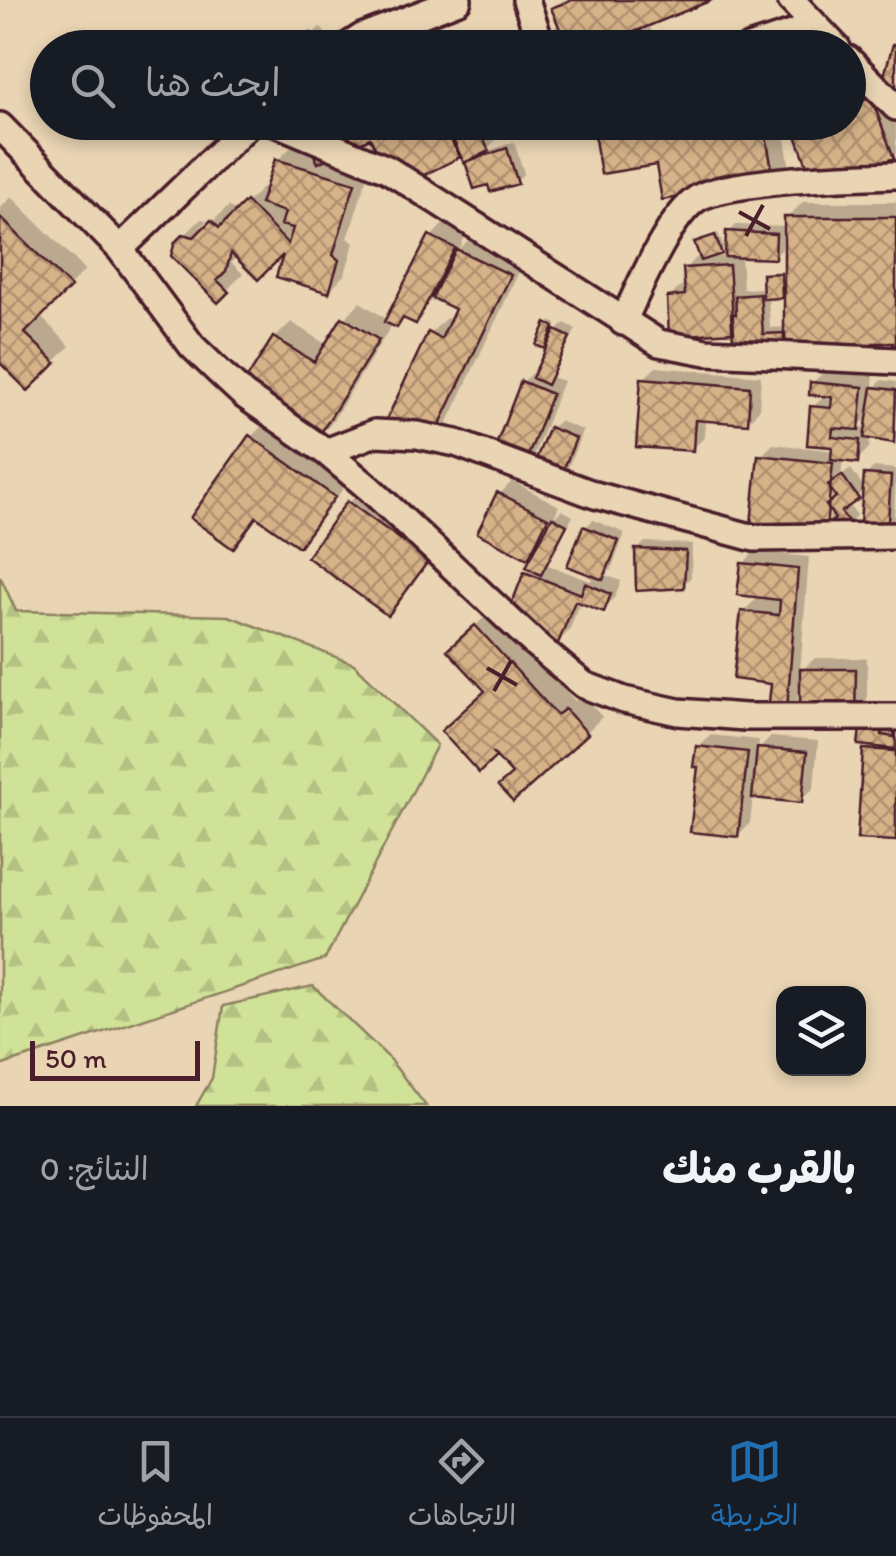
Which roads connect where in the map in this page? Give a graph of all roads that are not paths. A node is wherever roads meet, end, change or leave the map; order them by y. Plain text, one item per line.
1 (458, 0) edge
2 (526, 0) edge
3 (791, 0) edge
4 (816, 26) junction
5 (380, 30) edge
6 (536, 30) edge
7 (804, 30) edge
8 (820, 30) edge
9 (866, 77) edge
10 (896, 107) edge
11 (0, 126) edge
12 (232, 140) edge
13 (317, 140) edge
14 (896, 175) edge
15 (120, 249) junction
16 (622, 322) junction
17 (896, 361) edge
18 (326, 452) junction
19 (896, 536) edge
20 (896, 717) edge

1 - 5 street
2 - 6 street
3 - 4 street
4 - 7 street
4 - 8 street
9 - 10 street
11 - 15 street
12 - 15 street
13 - 16 street
14 - 16 street
15 - 18 street
16 - 17 street
18 - 19 street
18 - 20 street

